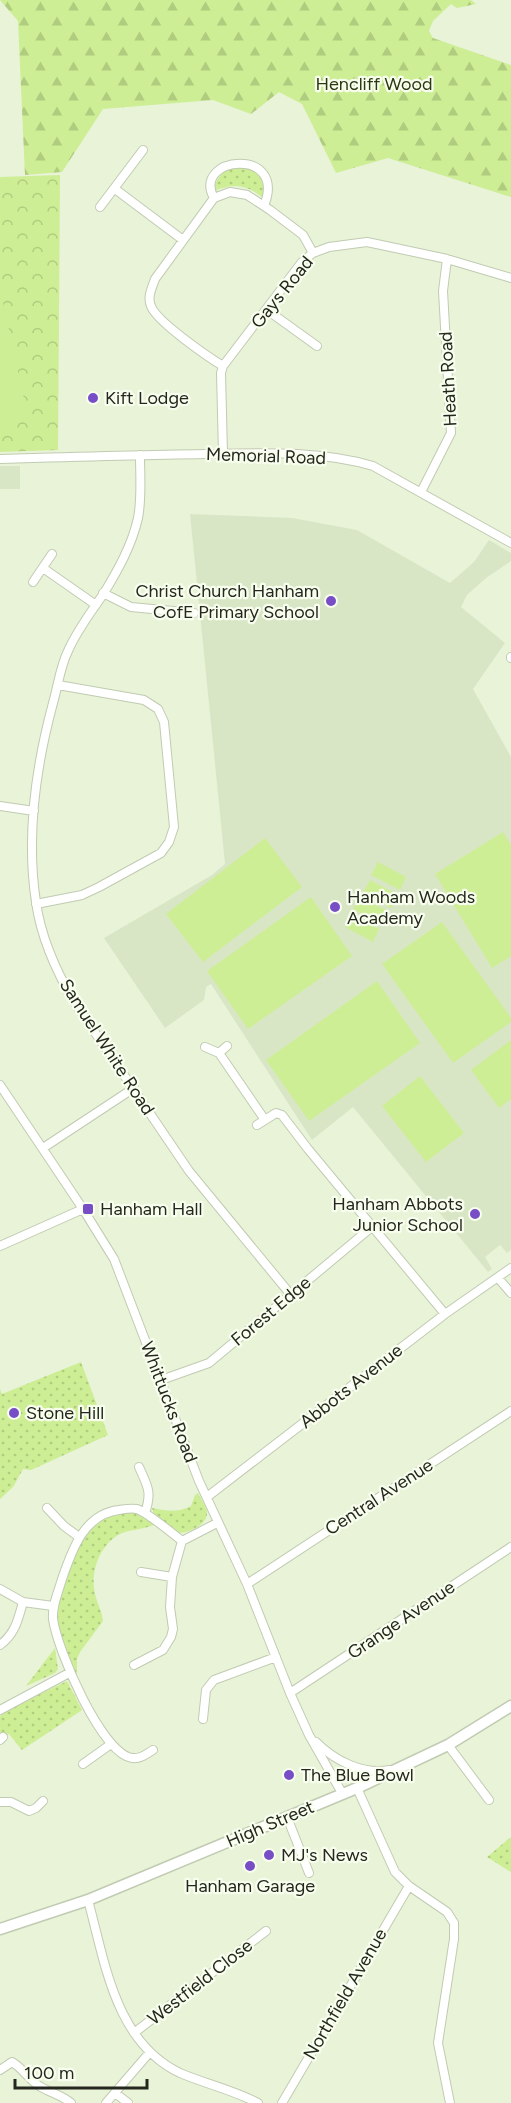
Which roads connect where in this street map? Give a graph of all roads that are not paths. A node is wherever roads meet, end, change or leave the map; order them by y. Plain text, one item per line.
1 (142, 150) dead end
2 (115, 189) junction
3 (214, 198) junction
4 (264, 206) junction
5 (100, 207) dead end
6 (183, 240) junction
7 (313, 253) junction
8 (447, 259) junction
9 (511, 278) edge
10 (267, 310) junction
11 (317, 346) dead end
12 (223, 366) junction
13 (223, 454) junction
14 (140, 455) junction
15 (0, 459) edge
16 (421, 492) junction
17 (511, 543) edge
18 (52, 554) dead end
19 (43, 568) junction
20 (33, 582) dead end
21 (104, 593) junction
22 (96, 605) junction
23 (194, 613) dead end
24 (58, 684) junction
25 (0, 806) edge
26 (34, 811) junction
27 (36, 904) junction
28 (227, 1046) dead end
29 (205, 1047) dead end
30 (219, 1053) junction
31 (0, 1085) edge
32 (134, 1088) junction
33 (43, 1148) junction
34 (83, 1209) junction
35 (373, 1226) junction
36 (0, 1246) edge
37 (511, 1268) edge
38 (498, 1278) junction
39 (511, 1293) edge
40 (291, 1295) junction
41 (445, 1314) junction
42 (161, 1380) junction
43 (511, 1411) edge
44 (139, 1467) dead end
45 (207, 1497) junction
46 (47, 1508) dead end
47 (144, 1513) junction
48 (217, 1523) junction
49 (79, 1537) junction
50 (182, 1541) junction
51 (511, 1547) edge
52 (141, 1572) dead end
53 (172, 1577) junction
54 (247, 1584) junction
55 (0, 1589) edge
56 (23, 1602) junction
57 (53, 1606) junction
58 (0, 1645) edge
59 (276, 1657) junction
60 (134, 1665) dead end
61 (69, 1673) junction
62 (290, 1693) junction
63 (511, 1706) edge
64 (0, 1710) edge
65 (203, 1719) dead end
66 (309, 1735) junction
67 (111, 1744) junction
68 (448, 1745) junction
69 (153, 1750) dead end
70 (83, 1764) dead end
71 (404, 1767) junction
72 (357, 1788) junction
73 (342, 1793) junction
74 (489, 1800) dead end
75 (43, 1801) dead end
76 (0, 1802) edge
77 (287, 1817) junction
78 (309, 1873) dead end
79 (409, 1886) junction
80 (88, 1900) junction
81 (0, 1929) edge
82 (266, 1931) dead end
83 (134, 2033) junction
84 (150, 2052) junction
85 (0, 2070) edge
86 (115, 2093) junction
87 (71, 2103) edge
88 (106, 2103) edge
89 (128, 2103) edge
90 (258, 2103) edge
91 (282, 2103) edge
92 (450, 2103) edge

1 - 2 street
2 - 5 street
2 - 6 street
3 - 4 street
3 - 4 street
3 - 6 street
4 - 7 street
6 - 12 street
7 - 8 street, Gays Road
7 - 10 street, Gays Road
8 - 9 street, Gays Road
8 - 16 street, Heath Road
10 - 11 street
10 - 12 street, Gays Road
12 - 13 street
13 - 14 street, Memorial Road
13 - 16 street, Memorial Road
14 - 15 street, Memorial Road
14 - 21 street, Samuel White Road
16 - 17 street, Memorial Road
18 - 19 street
19 - 20 street
19 - 22 street
21 - 22 street, Samuel White Road
21 - 23 street
22 - 24 street, Samuel White Road
24 - 26 street, Samuel White Road
24 - 27 street
25 - 26 street
26 - 27 street, Samuel White Road
27 - 32 street, Samuel White Road
28 - 30 street
29 - 30 street
30 - 35 street
31 - 33 street, Whittucks Road
32 - 33 street
32 - 40 street, Samuel White Road
33 - 34 street, Whittucks Road
34 - 36 street
34 - 42 street, Whittucks Road
35 - 40 street, Forest Edge
35 - 41 street
37 - 38 street, Abbots Avenue
38 - 39 street
38 - 41 street, Abbots Avenue
40 - 42 street, Forest Edge
41 - 45 street, Abbots Avenue
42 - 45 street, Whittucks Road
43 - 54 street, Central Avenue
44 - 47 street
45 - 48 street, Whittucks Road
46 - 49 street
47 - 49 street
47 - 50 street
48 - 50 street
48 - 54 street, Whittucks Road
49 - 57 street
50 - 53 street
51 - 62 street, Grange Avenue
52 - 53 street
53 - 60 street
54 - 59 street, Whittucks Road
55 - 56 street
56 - 57 street
56 - 58 street
57 - 61 street
59 - 62 street, Whittucks Road
59 - 65 street
61 - 64 street
61 - 67 street
62 - 66 street, Whittucks Road
63 - 68 main road, High Street
66 - 71 street, Whittucks Road
66 - 73 street, Whittucks Road
67 - 69 street
67 - 70 street
68 - 71 main road, High Street
68 - 74 street
71 - 72 main road, High Street
72 - 73 main road, High Street
72 - 79 street
73 - 77 main road, High Street
75 - 76 street
77 - 78 street
77 - 80 main road, High Street
79 - 91 street, Northfield Avenue
79 - 92 street
80 - 81 main road, High Street
80 - 83 street
82 - 83 street, Westfield Close
83 - 84 street
84 - 86 street
84 - 90 street
85 - 87 street
86 - 88 street
86 - 89 street

